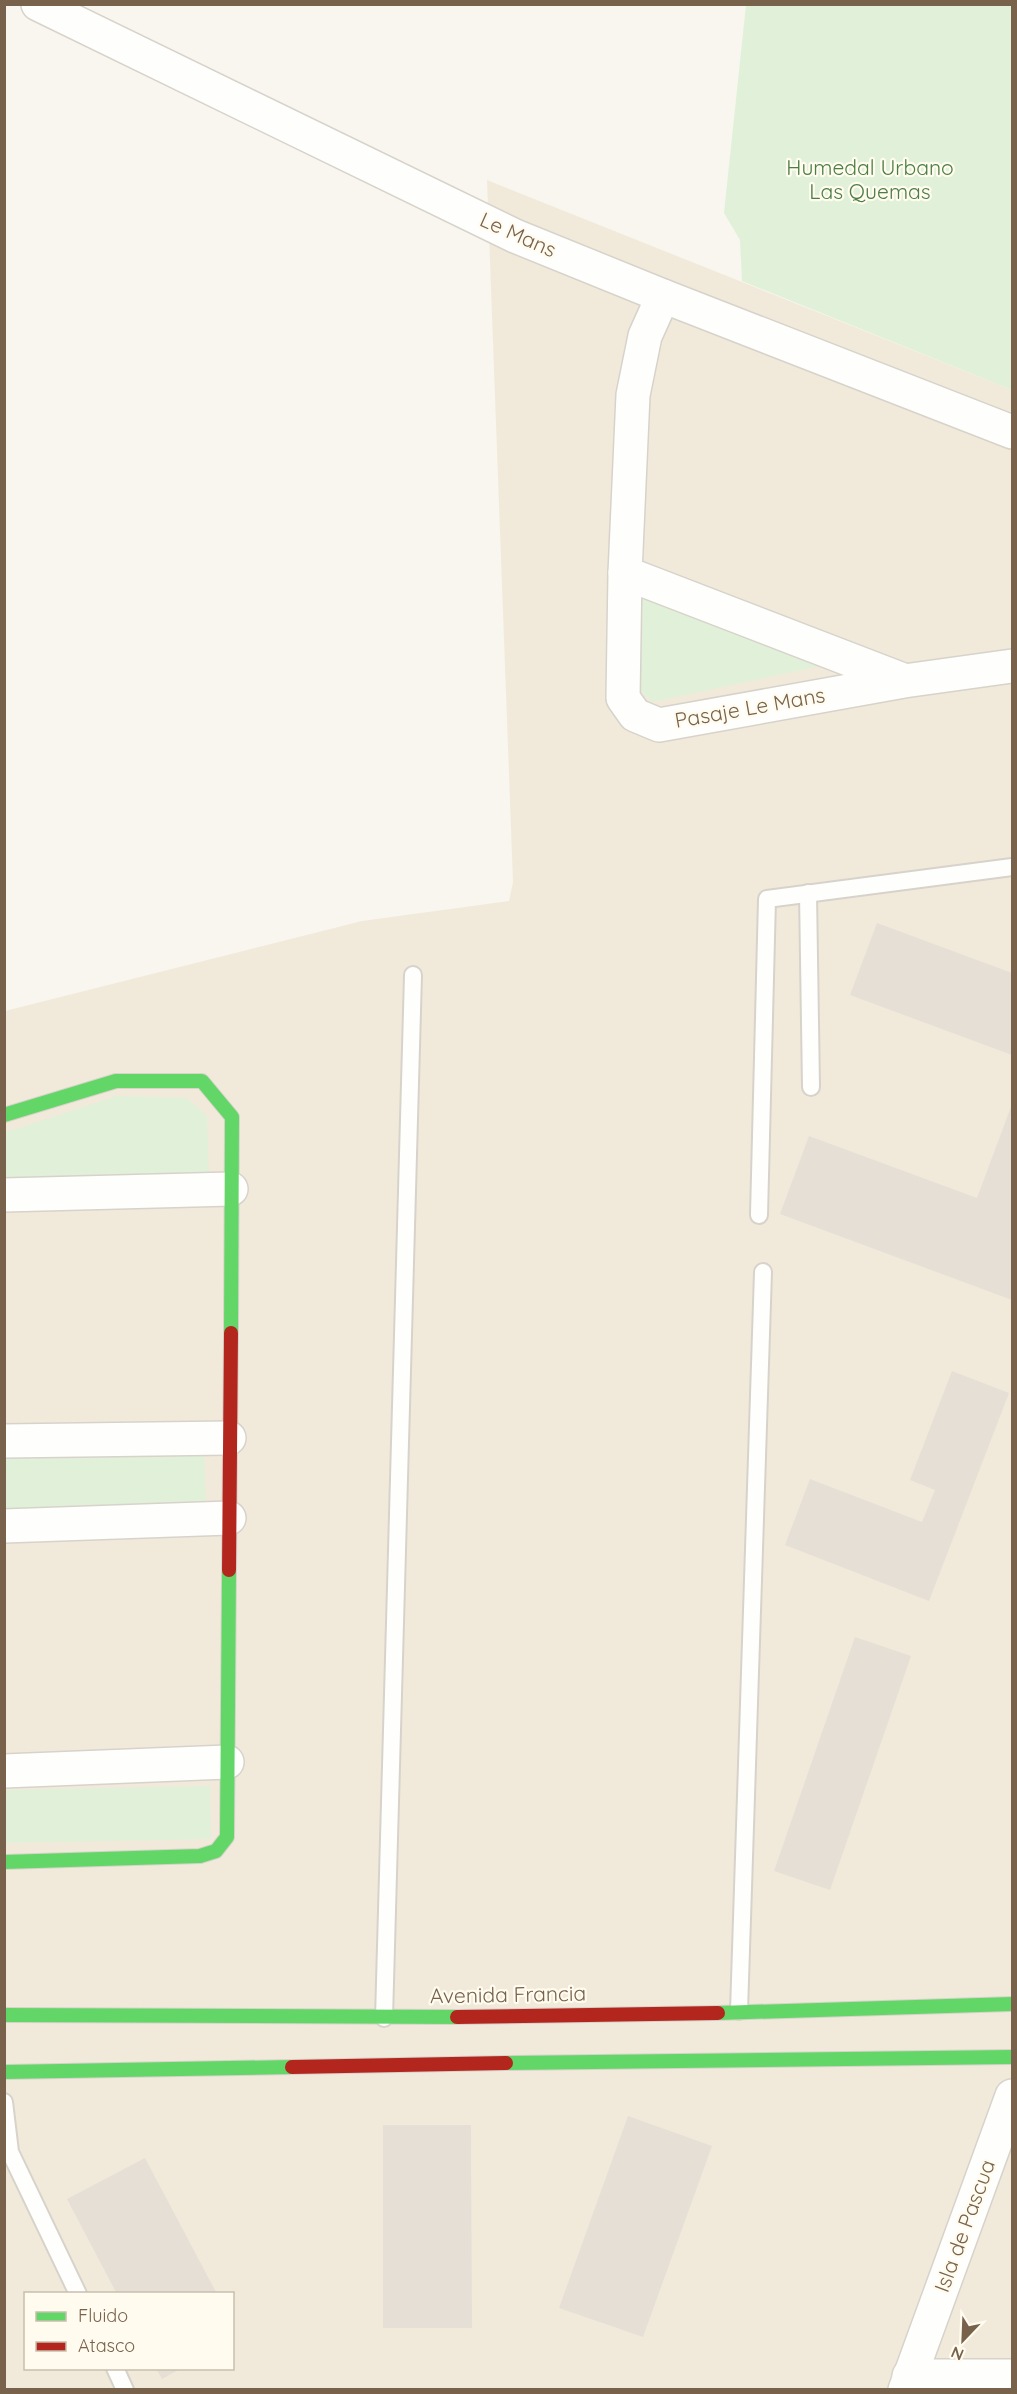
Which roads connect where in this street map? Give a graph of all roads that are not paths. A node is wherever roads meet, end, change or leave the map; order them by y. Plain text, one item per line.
1 (38, 4) edge
2 (663, 296) junction
3 (1012, 432) edge
4 (625, 573) junction
5 (1012, 666) edge
6 (904, 681) junction
7 (1012, 867) edge
8 (808, 894) junction
9 (413, 975) dead end
10 (811, 1087) dead end
11 (4, 1115) edge
12 (231, 1189) junction
13 (4, 1195) edge
14 (759, 1215) dead end
15 (762, 1272) dead end
16 (229, 1438) junction
17 (4, 1441) edge
18 (229, 1518) junction
19 (4, 1526) edge
20 (227, 1762) junction
21 (4, 1771) edge
22 (4, 1862) edge
23 (1012, 2004) edge
24 (739, 2011) junction
25 (4, 2015) edge
26 (384, 2024) junction
27 (739, 2031) dead end
28 (1012, 2057) edge
29 (4, 2072) edge
30 (1012, 2096) edge
31 (4, 2102) edge
32 (77, 2292) edge
33 (116, 2370) edge
34 (1012, 2376) edge
35 (907, 2383) edge
36 (125, 2390) edge

1 - 2 street, Le Mans
2 - 3 street, Le Mans
2 - 4 street, Pasaje Le Mans
4 - 6 street, Pasaje Le Mans
4 - 6 street, Pasaje Le Mans
5 - 6 street, Pasaje Le Mans
7 - 8 lane
8 - 10 lane
8 - 14 lane
9 - 26 lane
11 - 12 street
12 - 13 street
12 - 16 street
15 - 24 lane
16 - 17 street
16 - 18 street
18 - 19 street
18 - 20 street
20 - 21 street
20 - 22 street
23 - 24 street, Avenida Francia
24 - 26 street, Avenida Francia
24 - 27 street
25 - 26 street, Avenida Francia
28 - 29 street
30 - 35 street, Isla de Pascua
31 - 32 lane
33 - 36 lane
34 - 35 street

